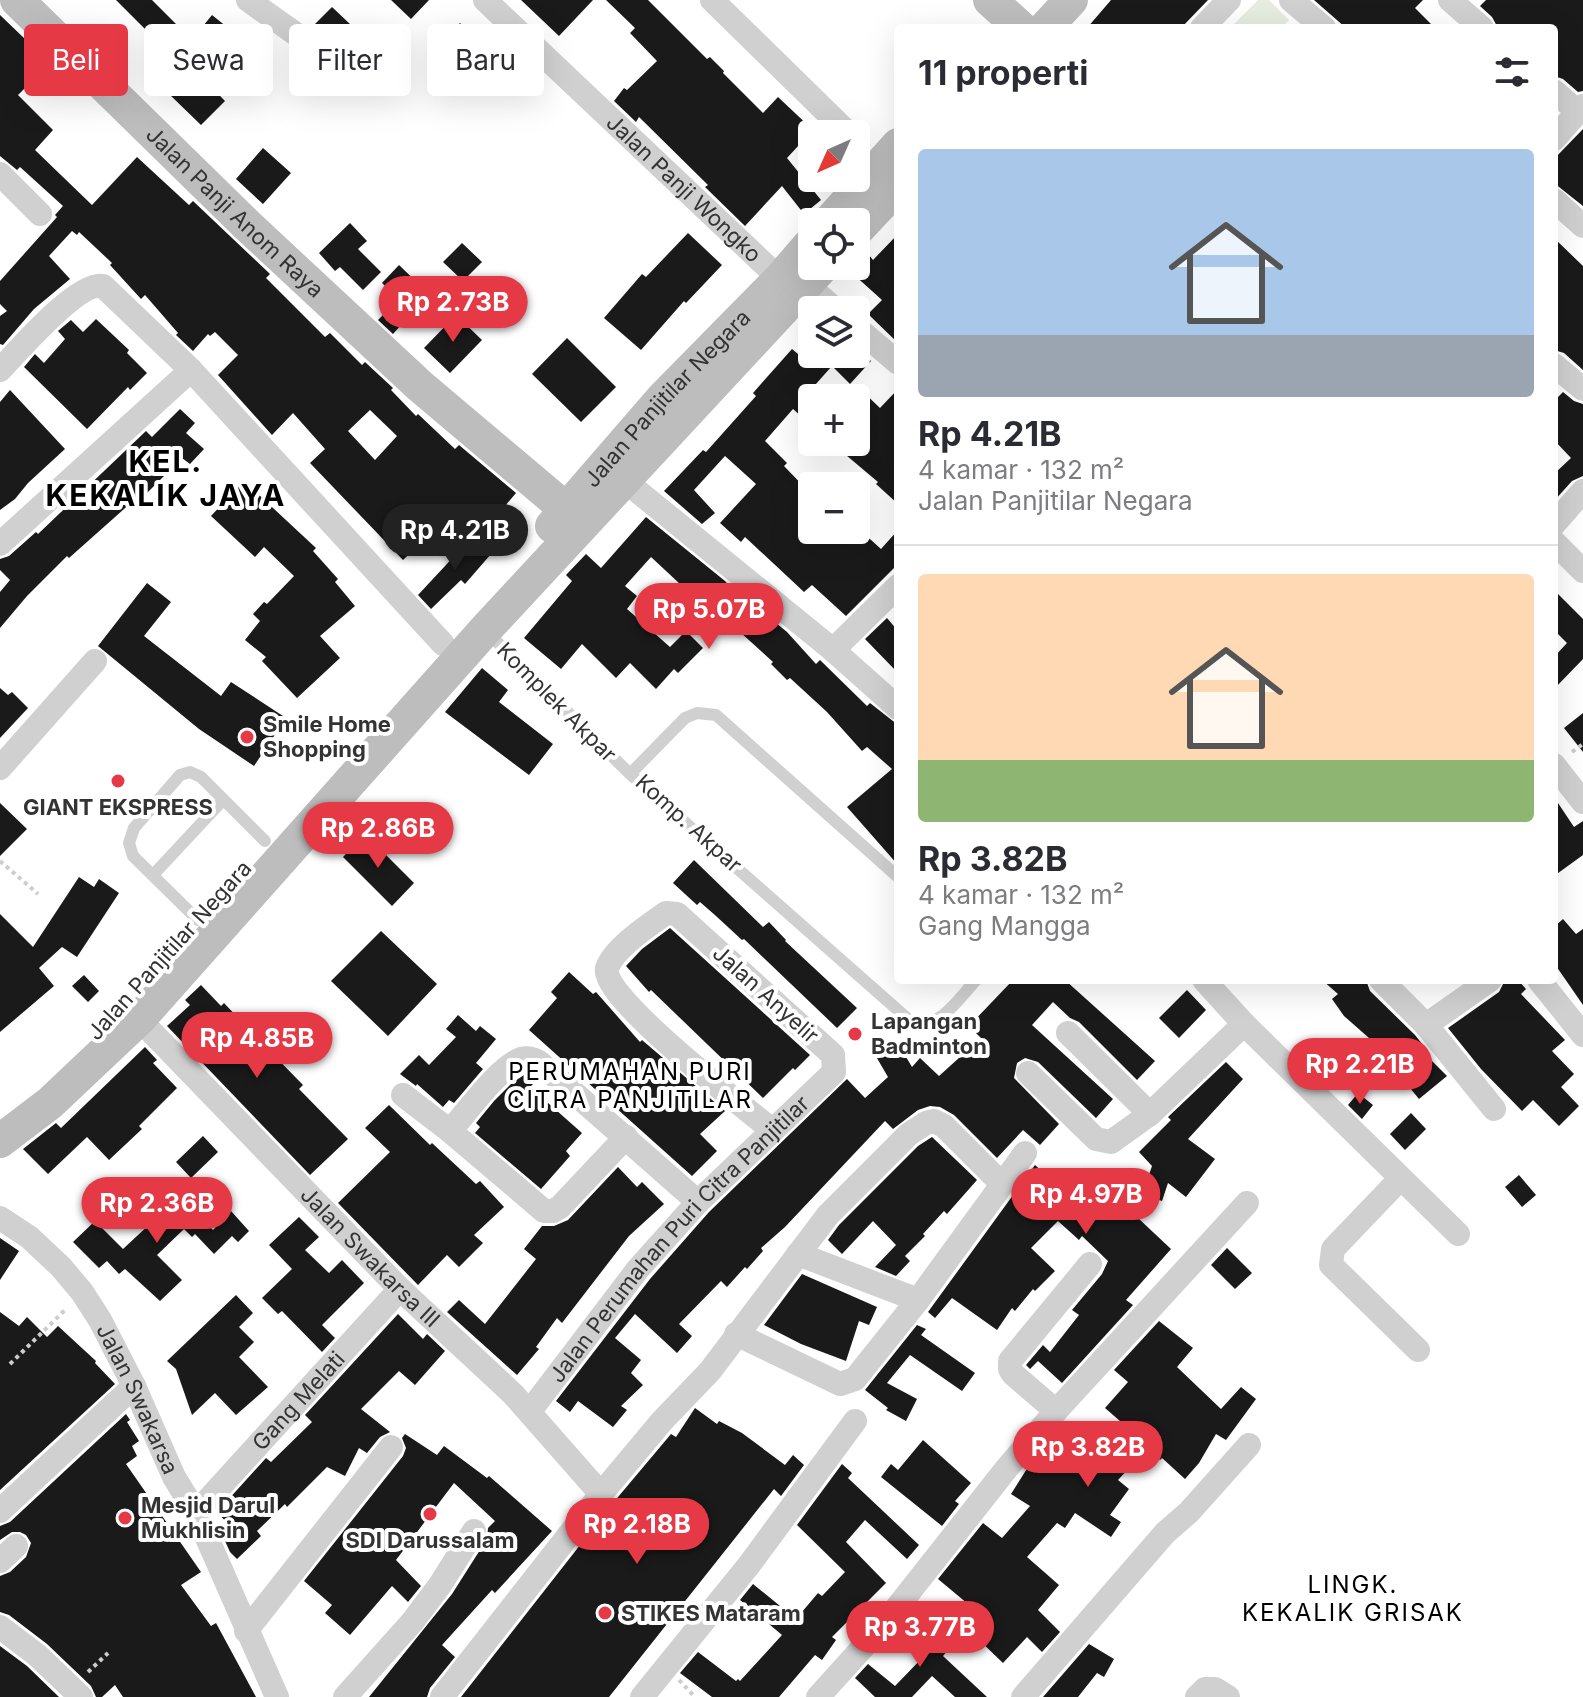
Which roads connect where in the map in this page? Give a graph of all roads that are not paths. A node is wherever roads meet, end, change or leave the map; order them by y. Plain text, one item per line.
1 (17, 0) edge
2 (248, 0) edge
3 (485, 0) edge
4 (712, 0) edge
5 (1071, 0) edge
6 (1229, 0) edge
7 (1291, 0) edge
8 (1450, 0) edge
9 (1019, 18) edge
10 (1206, 24) edge
11 (1319, 24) edge
12 (1477, 24) edge
13 (289, 29) edge
14 (1558, 94) edge
15 (1580, 109) edge
16 (835, 120) edge
17 (1558, 134) edge
18 (883, 159) edge
19 (0, 174) edge
20 (1558, 204) edge
21 (841, 208) edge
22 (865, 208) edge
23 (40, 214) dead end
24 (1583, 226) edge
25 (798, 272) edge
26 (798, 280) edge
27 (800, 280) edge
28 (807, 280) edge
29 (822, 296) edge
30 (870, 339) edge
31 (894, 360) edge
32 (1558, 368) edge
33 (0, 370) edge
34 (191, 370) junction
35 (1583, 389) edge
36 (625, 481) junction
37 (1583, 491) edge
38 (567, 510) junction
39 (1558, 519) edge
40 (2, 543) edge
41 (1558, 546) edge
42 (1583, 571) edge
43 (894, 590) edge
44 (485, 630) junction
45 (443, 644) junction
46 (833, 650) junction
47 (95, 661) dead end
48 (894, 704) edge
49 (352, 762) junction
50 (0, 768) edge
51 (1558, 770) edge
52 (630, 774) junction
53 (223, 800) junction
54 (1583, 802) edge
55 (265, 841) junction
56 (894, 873) edge
57 (153, 875) junction
58 (198, 920) junction
59 (972, 984) edge
60 (1208, 984) edge
61 (1385, 984) edge
62 (1484, 984) edge
63 (1542, 984) edge
64 (139, 1019) junction
65 (1244, 1024) junction
66 (1426, 1025) junction
67 (1068, 1033) dead end
68 (1583, 1035) edge
69 (834, 1072) joint
70 (1028, 1073) dead end
71 (403, 1095) dead end
72 (1494, 1109) dead end
73 (0, 1114) edge
74 (1150, 1114) junction
75 (772, 1130) junction
76 (450, 1131) junction
77 (626, 1137) junction
78 (0, 1141) edge
79 (1025, 1153) dead end
80 (1400, 1179) junction
81 (1002, 1184) junction
82 (698, 1202) junction
83 (1247, 1203) dead end
84 (0, 1218) edge
85 (1458, 1234) dead end
86 (798, 1254) junction
87 (1090, 1264) dead end
88 (400, 1289) junction
89 (918, 1300) junction
90 (736, 1334) junction
91 (1418, 1350) dead end
92 (134, 1386) junction
93 (530, 1411) junction
94 (1056, 1411) junction
95 (855, 1421) dead end
96 (1249, 1445) dead end
97 (391, 1447) dead end
98 (601, 1494) junction
99 (0, 1511) edge
100 (196, 1513) junction
101 (474, 1531) dead end
102 (0, 1627) edge
103 (246, 1631) junction
104 (76, 1692) edge
105 (277, 1697) edge
106 (345, 1697) edge
107 (442, 1697) edge
108 (642, 1697) edge
109 (818, 1697) edge
110 (1023, 1697) edge
111 (1197, 1697) edge
112 (1228, 1697) edge

1 - 38 main road, Jalan Panji Anom Raya
2 - 13 street
3 - 25 street, Jalan Panji Wongko
4 - 16 street
5 - 9 main road
6 - 10 street
7 - 11 street
8 - 12 street
14 - 15 street
15 - 17 street
18 - 21 main road
18 - 22 main road
19 - 23 street
20 - 24 street
26 - 38 main road, Jalan Panjitilar Negara
27 - 36 main road
28 - 29 street, Jalan Panji Wongko
30 - 31 street
32 - 35 street
33 - 34 street
34 - 40 street
34 - 45 street
36 - 44 main road
36 - 46 street
37 - 39 street
38 - 45 main road, Jalan Panjitilar Negara
41 - 42 street
43 - 46 street
44 - 49 main road
44 - 52 lane, Komplek Akpar
45 - 49 main road, Jalan Panjitilar Negara
46 - 48 street
47 - 50 street
49 - 55 main road, Jalan Panjitilar Negara
49 - 64 main road
51 - 54 street
52 - 56 lane, Komp. Akpar
52 - 59 lane, Komp. Akpar
53 - 55 lane
53 - 57 lane
53 - 57 lane
55 - 58 main road, Jalan Panjitilar Negara
57 - 58 lane
58 - 73 main road, Jalan Panjitilar Negara
60 - 65 street
61 - 66 street
62 - 66 street
63 - 68 street
64 - 78 main road
64 - 88 street, Jalan Swakarsa III
65 - 74 street
65 - 80 street
66 - 72 street
67 - 74 street
69 - 75 street, Jalan Perumahan Puri Citra Panjitilar
69 - 75 street, Jalan Anyelir
70 - 74 street
71 - 76 street
75 - 82 street, Jalan Perumahan Puri Citra Panjitilar
76 - 77 street
76 - 77 street
77 - 82 street
79 - 81 street
80 - 85 street
80 - 91 street
81 - 86 street
81 - 89 street
82 - 93 street, Jalan Perumahan Puri Citra Panjitilar
83 - 94 street
84 - 92 street, Jalan Swakarsa
86 - 89 street
86 - 90 street
87 - 94 street
88 - 93 street, Jalan Swakarsa III
88 - 100 street, Gang Melati
89 - 90 street
90 - 98 street
92 - 99 street
92 - 100 street, Jalan Swakarsa
93 - 98 street, Jalan Swakarsa III
94 - 109 street
95 - 108 street
96 - 110 street
97 - 103 street
98 - 107 street
100 - 103 street, Jalan Swakarsa
101 - 106 street
102 - 104 street
103 - 105 street, Jalan Swakarsa
111 - 112 street

